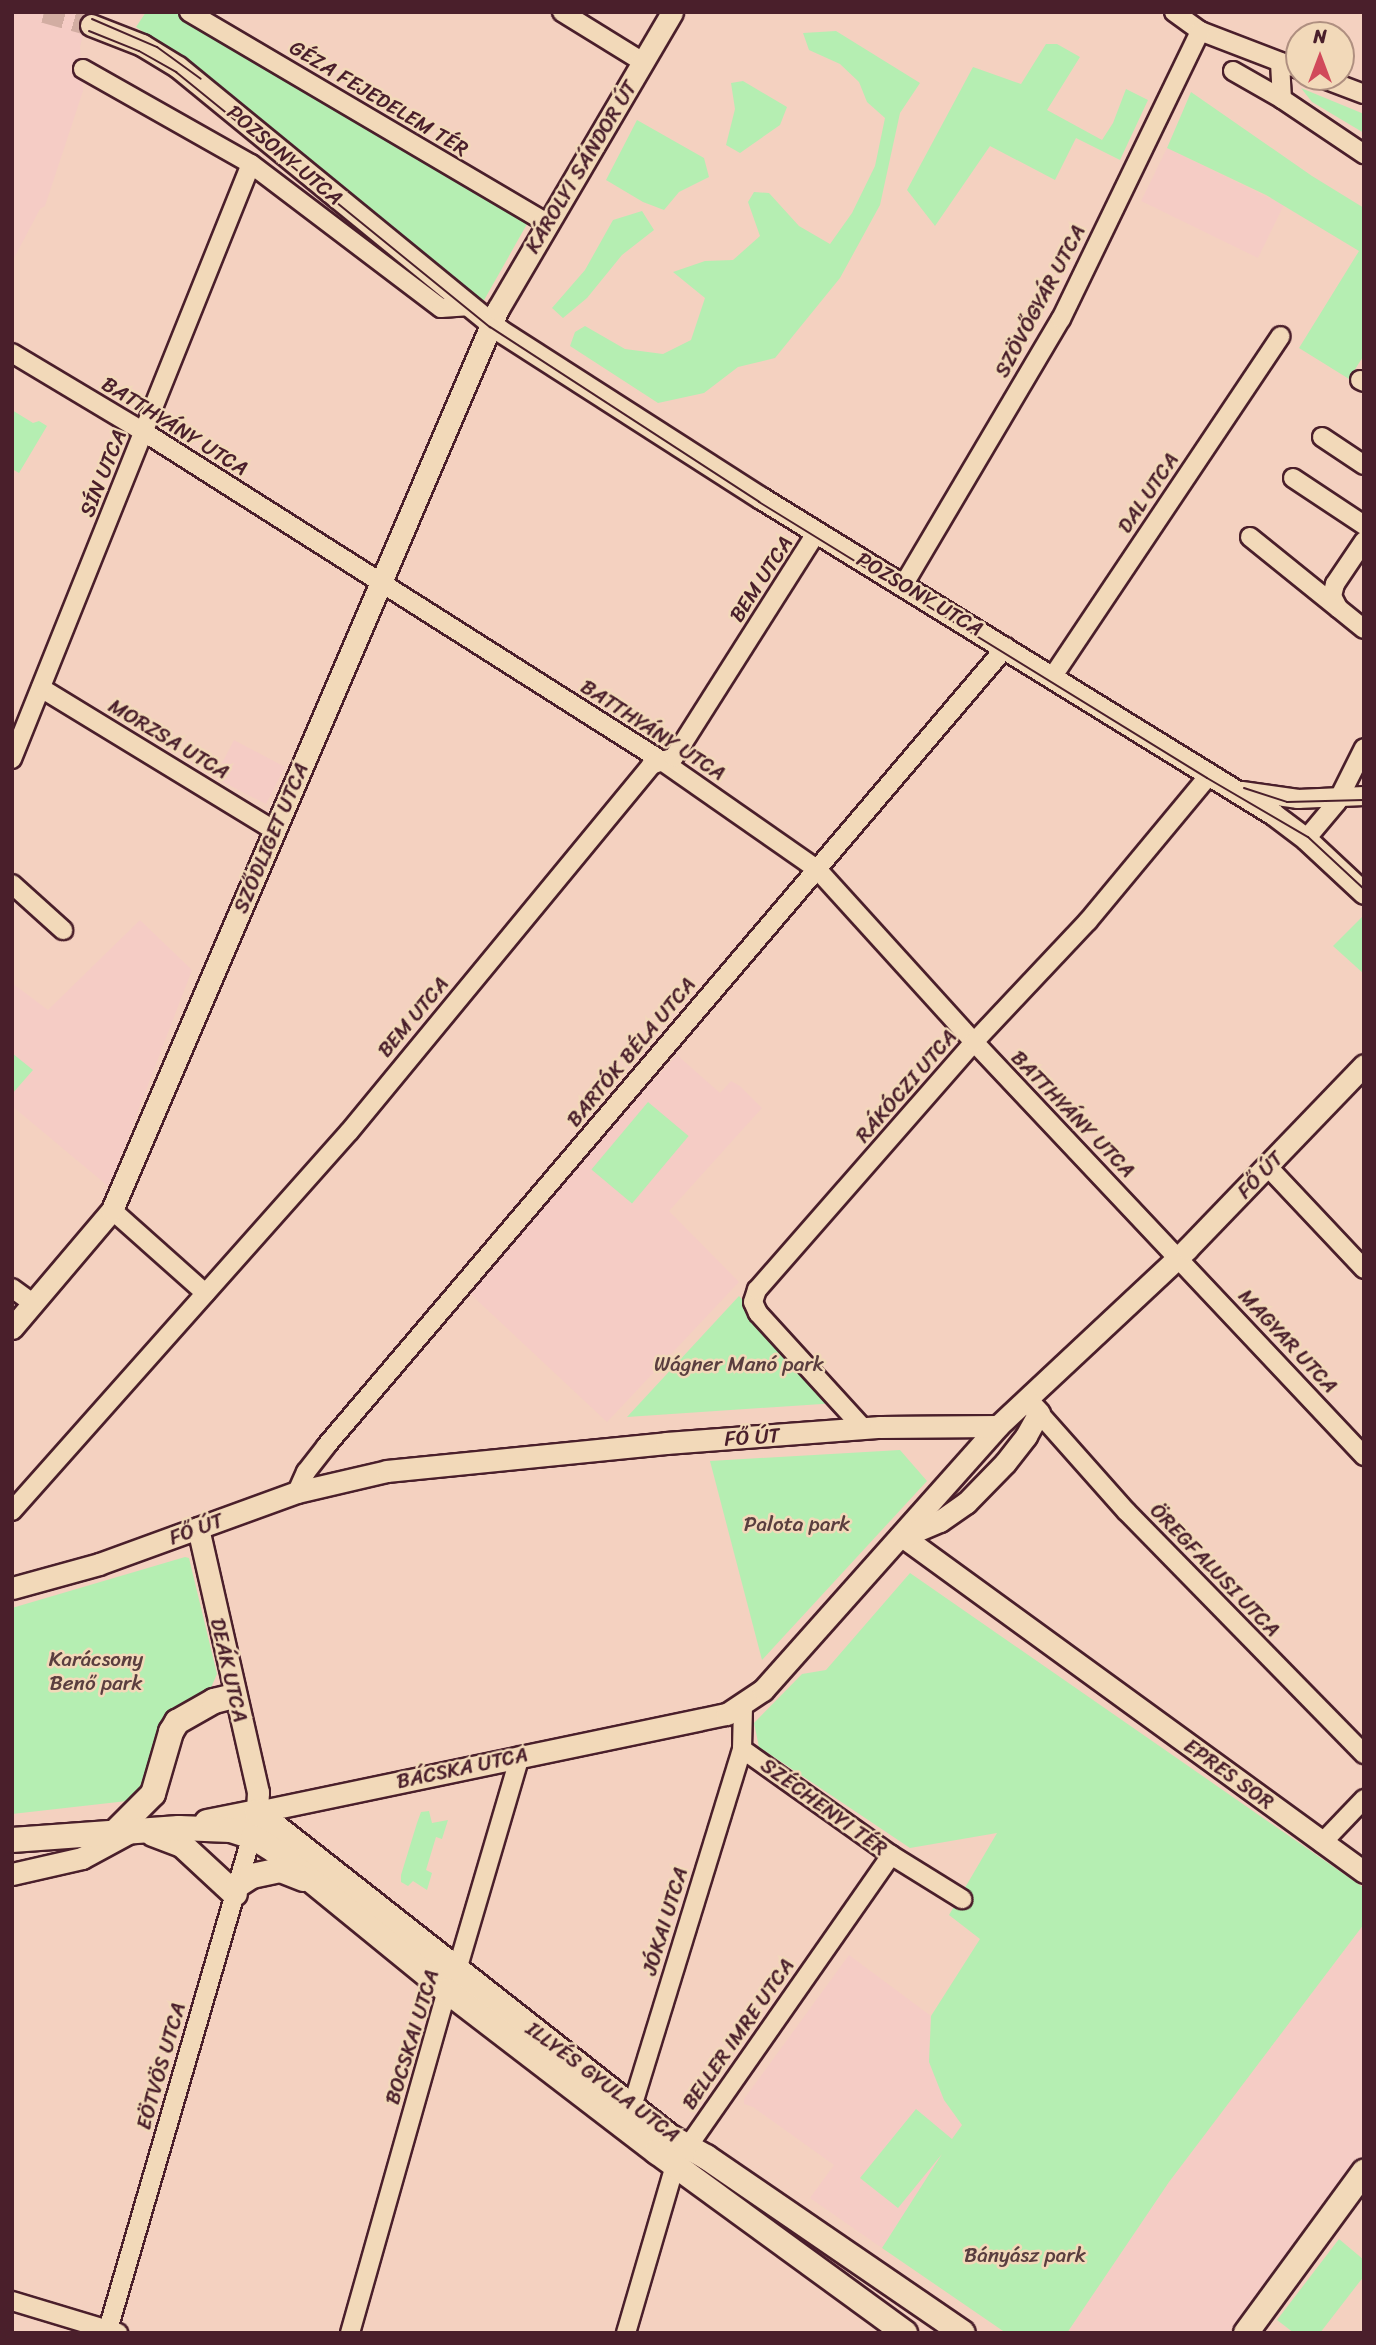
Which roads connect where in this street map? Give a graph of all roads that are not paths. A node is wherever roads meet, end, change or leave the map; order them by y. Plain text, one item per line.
1 (189, 12) edge
2 (562, 12) edge
3 (672, 12) edge
4 (1174, 12) edge
5 (91, 25) tunnel mouth
6 (1199, 31) junction
7 (643, 62) junction
8 (1280, 62) junction
9 (1285, 64) edge
10 (83, 69) dead end
11 (1233, 72) dead end
12 (1282, 99) junction
13 (1364, 154) edge
14 (251, 164) junction
15 (547, 223) junction
16 (467, 306) junction
17 (492, 324) junction
18 (1281, 336) dead end
19 (12, 353) edge
20 (144, 432) junction
21 (1322, 437) dead end
22 (1364, 465) edge
23 (1293, 478) dead end
24 (1364, 525) edge
25 (817, 532) junction
26 (1250, 537) dead end
27 (1364, 541) edge
28 (379, 583) junction
29 (904, 584) junction
30 (1338, 608) junction
31 (1364, 629) edge
32 (1006, 647) junction
33 (1054, 676) junction
34 (41, 688) junction
35 (1364, 748) edge
36 (12, 759) edge
37 (662, 761) junction
38 (1209, 775) junction
39 (1232, 788) junction
40 (1364, 796) edge
41 (1339, 797) junction
42 (274, 830) junction
43 (1306, 839) junction
44 (817, 869) junction
45 (12, 884) edge
46 (1364, 893) edge
47 (64, 930) dead end
48 (974, 1042) junction
49 (1364, 1065) edge
50 (1268, 1167) junction
51 (112, 1210) junction
52 (1179, 1257) junction
53 (1364, 1269) edge
54 (12, 1288) edge
55 (205, 1293) junction
56 (33, 1304) junction
57 (12, 1328) edge
58 (1033, 1406) junction
59 (998, 1426) junction
60 (864, 1429) junction
61 (1364, 1456) edge
62 (297, 1492) junction
63 (12, 1511) edge
64 (198, 1528) junction
65 (902, 1536) junction
66 (12, 1588) edge
67 (234, 1696) junction
68 (743, 1706) junction
69 (742, 1749) junction
70 (1364, 1755) edge
71 (520, 1756) junction
72 (1364, 1798) edge
73 (257, 1812) junction
74 (179, 1828) junction
75 (128, 1832) junction
76 (253, 1837) junction
77 (12, 1840) edge
78 (1322, 1843) junction
79 (891, 1856) junction
80 (1364, 1872) edge
81 (12, 1874) edge
82 (313, 1884) junction
83 (237, 1890) junction
84 (962, 1899) dead end
85 (452, 1981) junction
86 (632, 2107) junction
87 (681, 2156) junction
88 (1361, 2183) edge
89 (12, 2301) edge
90 (111, 2332) edge
91 (350, 2333) edge
92 (626, 2333) edge
93 (905, 2333) edge
94 (963, 2333) edge
95 (1246, 2333) edge

1 - 15 street, GÉZA FEJEDELEM TÉR
2 - 7 street
3 - 7 street, KÁROLYI SÁNDOR ÚT
4 - 6 street
5 - 16 street, POZSONY UTCA
6 - 8 street
6 - 29 street, SZÖVŐGYÁR UTCA
7 - 15 street, KÁROLYI SÁNDOR ÚT
8 - 9 street
8 - 12 street
10 - 14 street, POZSONY UTCA
11 - 12 street
12 - 13 street
14 - 16 street, POZSONY UTCA
14 - 20 street, SÍN UTCA
15 - 17 street, KÁROLYI SÁNDOR ÚT
16 - 17 street, POZSONY UTCA
17 - 25 street, POZSONY UTCA
17 - 28 street, SZŐDLIGET UTCA
18 - 33 street, DAL UTCA
19 - 20 street, BATTHYÁNY UTCA
20 - 28 street, BATTHYÁNY UTCA
20 - 34 street, SÍN UTCA
21 - 22 street
23 - 24 street
25 - 29 street, POZSONY UTCA
25 - 37 street, BEM UTCA
26 - 30 street
27 - 30 street
28 - 37 street, BATTHYÁNY UTCA
28 - 42 street, SZŐDLIGET UTCA
29 - 32 street, POZSONY UTCA
30 - 31 street
32 - 33 street, POZSONY UTCA
32 - 44 street, BARTÓK BÉLA UTCA
33 - 38 street, POZSONY UTCA
34 - 36 street, SÍN UTCA
34 - 42 street, MORZSA UTCA
35 - 41 street
37 - 44 street, BATTHYÁNY UTCA
37 - 55 street, BEM UTCA
38 - 39 street, POZSONY UTCA
38 - 48 street, RÁKÓCZI UTCA
39 - 41 street
39 - 43 street, POZSONY UTCA
40 - 41 street
41 - 43 street
42 - 51 street, SZŐDLIGET UTCA
43 - 46 street, POZSONY UTCA
44 - 48 street, BATTHYÁNY UTCA
44 - 62 street, BARTÓK BÉLA UTCA
45 - 47 street
48 - 52 street, BATTHYÁNY UTCA
48 - 60 street, RÁKÓCZI UTCA
49 - 50 street, FŐ ÚT
50 - 52 street, FŐ ÚT
50 - 53 street
51 - 55 street
51 - 56 street, SZŐDLIGET UTCA
52 - 58 street, FŐ ÚT
52 - 61 street, MAGYAR UTCA
54 - 56 street
55 - 63 street, BEM UTCA
56 - 57 street, SZŐDLIGET UTCA
58 - 59 street, FŐ ÚT
58 - 65 street
58 - 70 street, ÖREGFALUSI UTCA
59 - 60 street, FŐ ÚT
59 - 65 street
60 - 62 street, FŐ ÚT
62 - 64 street, FŐ ÚT
64 - 66 street, FŐ ÚT
64 - 67 street, DEÁK UTCA
65 - 68 street
65 - 78 street, EPRES SOR
67 - 73 street, DEÁK UTCA
67 - 75 main road
68 - 69 street, SZÉCHENYI TÉR
68 - 71 street, BÁCSKA UTCA
69 - 79 street, SZÉCHENYI TÉR
69 - 86 street, JÓKAI UTCA
71 - 73 street, BÁCSKA UTCA
71 - 85 street, BOCSKAI UTCA
72 - 78 street
73 - 74 main road, BÁCSKA UTCA
73 - 76 street, EÖTVÖS UTCA
73 - 85 main road, ILLYÉS GYULA UTCA
74 - 75 main road, BÁCSKA UTCA
74 - 76 main road, BÁCSKA UTCA
75 - 77 main road
75 - 81 street, BÁCSKA UTCA
75 - 83 main road
76 - 82 main road, ILLYÉS GYULA UTCA
76 - 83 street, EÖTVÖS UTCA
78 - 80 street, EPRES SOR
79 - 84 street, SZÉCHENYI TÉR
79 - 87 street, BELLER IMRE UTCA
82 - 83 main road
82 - 85 main road, ILLYÉS GYULA UTCA
83 - 90 street, EÖTVÖS UTCA
85 - 86 main road, ILLYÉS GYULA UTCA
85 - 87 main road, ILLYÉS GYULA UTCA
85 - 91 street, BOCSKAI UTCA
86 - 87 main road, ILLYÉS GYULA UTCA
87 - 92 street, BELLER IMRE UTCA
87 - 93 main road, ILLYÉS GYULA UTCA
87 - 94 main road, ILLYÉS GYULA UTCA
88 - 95 main road
89 - 90 street

